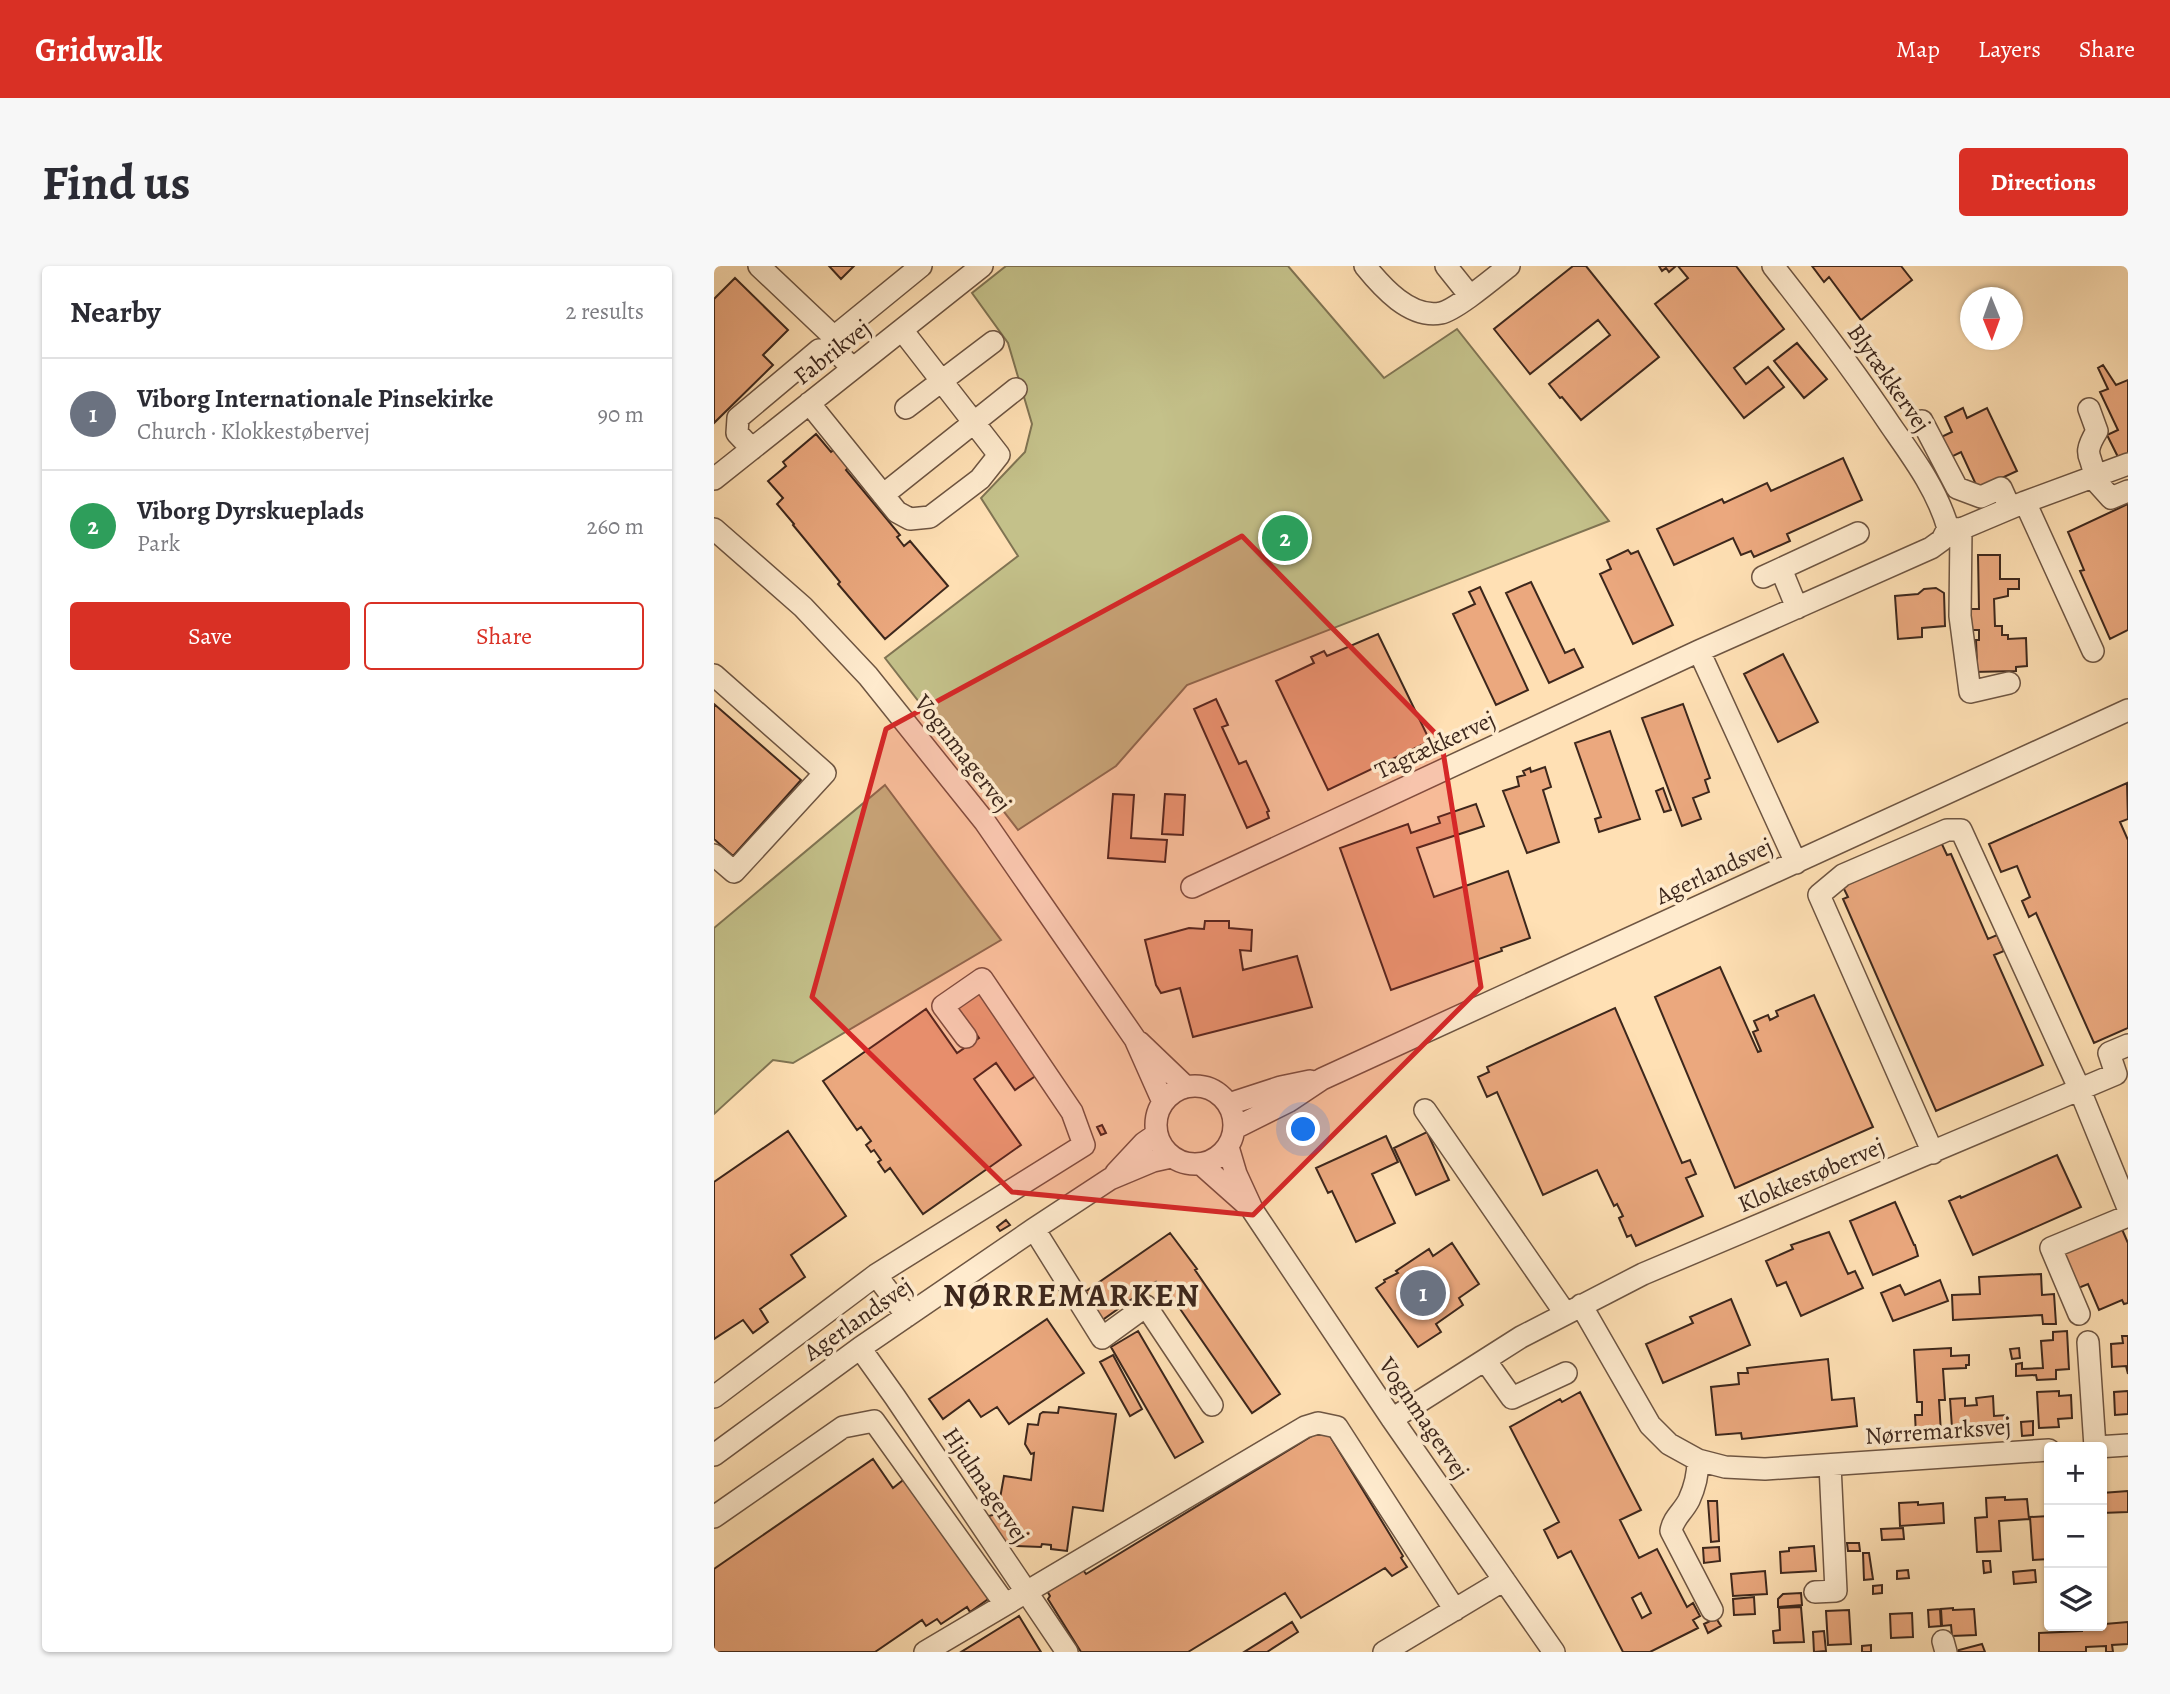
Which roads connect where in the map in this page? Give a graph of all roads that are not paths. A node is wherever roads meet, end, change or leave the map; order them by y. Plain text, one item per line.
1 (759, 266) edge
2 (921, 266) edge
3 (1365, 266) edge
4 (1446, 266) edge
5 (1509, 266) edge
6 (1773, 266) edge
7 (972, 269) edge
8 (1473, 294) junction
9 (902, 330) junction
10 (993, 342) dead end
11 (832, 343) junction
12 (852, 369) junction
13 (942, 381) junction
14 (1016, 389) dead end
15 (809, 403) junction
16 (906, 408) dead end
17 (2089, 409) dead end
18 (1922, 421) dead end
19 (974, 422) junction
20 (752, 449) junction
21 (2128, 464) edge
22 (1948, 470) junction
23 (2093, 478) junction
24 (714, 479) edge
25 (1930, 482) junction
26 (2128, 491) edge
27 (883, 495) junction
28 (2018, 505) junction
29 (714, 529) edge
30 (1955, 529) junction
31 (1858, 533) dead end
32 (1797, 608) junction
33 (1699, 651) junction
34 (2093, 651) dead end
35 (714, 675) edge
36 (2009, 683) dead end
37 (2128, 710) edge
38 (714, 855) edge
39 (1796, 863) junction
40 (1192, 887) dead end
41 (966, 1037) dead end
42 (1135, 1039) junction
43 (2128, 1045) edge
44 (1322, 1079) junction
45 (1186, 1087) junction
46 (2079, 1088) junction
47 (1163, 1102) junction
48 (1229, 1104) junction
49 (1425, 1110) dead end
50 (1157, 1134) junction
51 (1231, 1138) junction
52 (1933, 1153) junction
53 (1171, 1157) junction
54 (1202, 1164) junction
55 (1110, 1179) junction
56 (2128, 1208) edge
57 (1254, 1211) junction
58 (2128, 1216) edge
59 (1034, 1229) junction
60 (876, 1275) junction
61 (1573, 1309) junction
62 (2079, 1314) dead end
63 (907, 1316) junction
64 (2088, 1342) dead end
65 (860, 1348) junction
66 (1485, 1360) junction
67 (1566, 1373) dead end
68 (714, 1396) edge
69 (1213, 1405) dead end
70 (1392, 1419) junction
71 (2096, 1442) edge
72 (2128, 1446) edge
73 (2107, 1447) edge
74 (2044, 1450) edge
75 (714, 1455) edge
76 (1698, 1460) junction
77 (1830, 1465) junction
78 (714, 1517) edge
79 (1504, 1580) junction
80 (1026, 1591) junction
81 (1815, 1592) dead end
82 (1005, 1604) junction
83 (1455, 1610) junction
84 (1712, 1610) dead end
85 (925, 1652) edge
86 (1067, 1652) edge
87 (1384, 1652) edge
88 (1555, 1652) edge

1 - 11 street
2 - 11 street
3 - 8 street
4 - 8 street
5 - 8 street
6 - 25 street, Blytækkervej
7 - 9 street, Fabrikvej
9 - 12 street, Fabrikvej
9 - 13 street
10 - 13 street
11 - 12 street
11 - 20 street
12 - 15 street, Fabrikvej
13 - 16 street
13 - 19 street
14 - 19 street
15 - 20 street, Fabrikvej
15 - 27 street
17 - 23 street
18 - 22 street
19 - 27 street
19 - 27 street
20 - 24 street, Fabrikvej
21 - 23 street, Tagtækkervej
22 - 25 street
22 - 28 street
23 - 26 street
23 - 28 street, Tagtækkervej
25 - 30 street, Blytækkervej
28 - 30 street, Tagtækkervej
28 - 34 street
29 - 42 street, Vognmagervej
30 - 32 street, Tagtækkervej
30 - 36 street
31 - 32 street
32 - 33 street, Tagtækkervej
33 - 39 street
33 - 40 street, Tagtækkervej
35 - 38 street
37 - 39 street, Agerlandsvej
39 - 44 street, Agerlandsvej
41 - 60 street
42 - 45 street, Vognmagervej
42 - 47 street, Vognmagervej
43 - 46 street, Klokkestøbervej
44 - 48 street, Agerlandsvej
44 - 51 street, Agerlandsvej
45 - 47 street
45 - 48 street
46 - 52 street, Klokkestøbervej
46 - 52 street
46 - 56 street
47 - 50 street
48 - 51 street
49 - 61 street
50 - 53 street
50 - 55 street, Agerlandsvej
51 - 54 street
51 - 57 street, Vognmagervej
52 - 61 street, Klokkestøbervej
53 - 54 street
53 - 55 street, Agerlandsvej
54 - 57 street, Vognmagervej
55 - 59 street, Agerlandsvej
57 - 70 street, Vognmagervej
58 - 62 street
59 - 63 street, Agerlandsvej
59 - 69 street
60 - 63 street
60 - 68 street
61 - 66 street, Klokkestøbervej
61 - 76 street, Nørremarksvej
63 - 65 street, Agerlandsvej
64 - 71 street
65 - 75 street, Agerlandsvej
65 - 80 street, Hjulmagervej
66 - 67 street
66 - 70 street, Klokkestøbervej
70 - 79 street, Vognmagervej
72 - 73 street
74 - 77 street, Nørremarksvej
76 - 77 street, Nørremarksvej
76 - 84 street
77 - 81 street
78 - 82 street
79 - 83 street
79 - 88 street, Vognmagervej
80 - 82 street
80 - 83 street
80 - 86 street, Hjulmagervej
82 - 85 street
83 - 87 street

